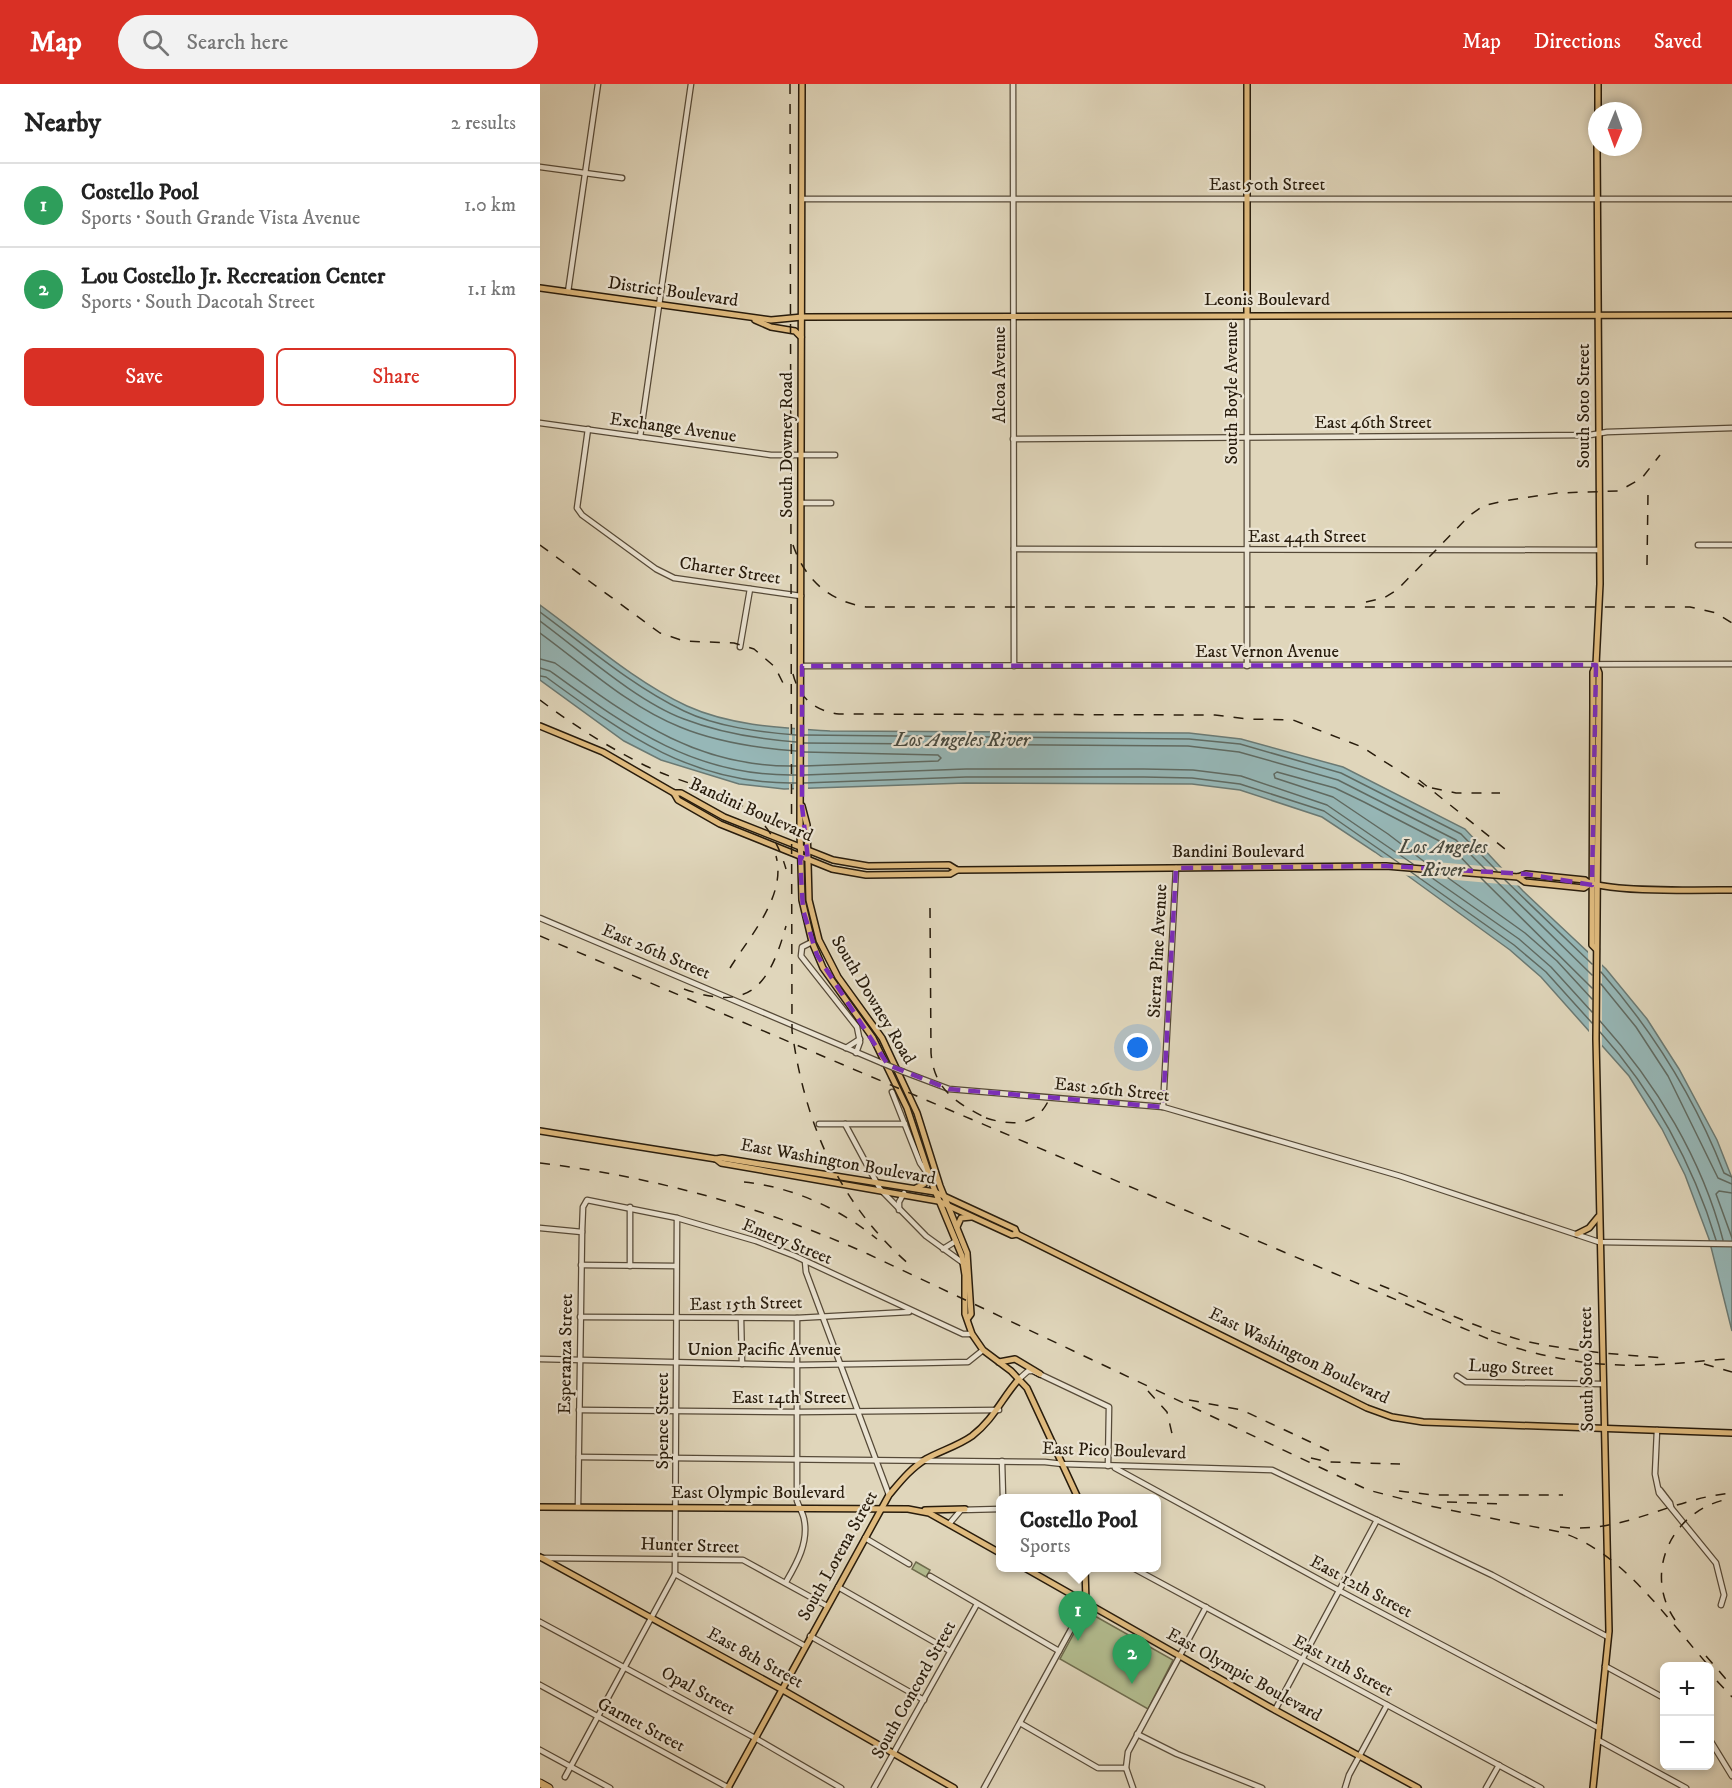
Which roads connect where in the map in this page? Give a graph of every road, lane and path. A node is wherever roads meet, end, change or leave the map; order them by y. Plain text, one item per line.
1 (598, 84) edge
2 (690, 84) edge
3 (802, 84) edge
4 (1013, 84) edge
5 (1247, 84) edge
6 (1598, 84) edge
7 (1598, 102) edge
8 (1598, 156) edge
9 (540, 167) edge
10 (585, 173) junction
11 (622, 178) dead end
12 (1013, 198) junction
13 (1598, 198) junction
14 (802, 199) junction
15 (1247, 199) junction
16 (1732, 199) edge
17 (540, 288) edge
18 (568, 292) junction
19 (659, 305) junction
20 (1247, 315) junction
21 (1598, 315) junction
22 (1732, 315) edge
23 (1013, 316) junction
24 (802, 317) junction
25 (754, 319) junction
26 (802, 338) junction
27 (540, 423) edge
28 (1732, 428) edge
29 (588, 429) junction
30 (1599, 434) junction
31 (640, 436) junction
32 (1247, 436) junction
33 (1013, 440) junction
34 (802, 455) junction
35 (835, 455) dead end
36 (802, 503) junction
37 (831, 503) dead end
38 (1698, 545) dead end
39 (1732, 545) edge
40 (1014, 549) junction
41 (1599, 550) junction
42 (1247, 551) junction
43 (750, 589) junction
44 (801, 596) junction
45 (740, 647) dead end
46 (1732, 664) edge
47 (1596, 665) junction
48 (802, 666) junction
49 (1014, 666) junction
50 (1247, 666) junction
51 (540, 726) edge
52 (674, 793) junction
53 (802, 806) junction
54 (800, 832) junction
55 (790, 844) junction
56 (800, 848) junction
57 (808, 851) junction
58 (800, 856) junction
59 (808, 860) junction
60 (1176, 868) junction
61 (957, 870) junction
62 (1594, 885) junction
63 (1732, 890) edge
64 (540, 918) edge
65 (812, 942) junction
66 (860, 1039) junction
67 (846, 1048) junction
68 (856, 1053) junction
69 (891, 1092) dead end
70 (1163, 1107) junction
71 (819, 1124) dead end
72 (845, 1124) junction
73 (905, 1124) junction
74 (540, 1131) edge
75 (929, 1175) junction
76 (878, 1186) junction
77 (916, 1188) junction
78 (935, 1192) junction
79 (904, 1193) junction
80 (943, 1195) junction
81 (585, 1201) joint
82 (939, 1201) junction
83 (947, 1205) junction
84 (630, 1207) junction
85 (899, 1209) junction
86 (1598, 1217) junction
87 (676, 1218) junction
88 (975, 1218) junction
89 (957, 1227) junction
90 (540, 1228) edge
91 (582, 1232) junction
92 (1017, 1234) junction
93 (1577, 1234) junction
94 (956, 1240) junction
95 (1599, 1242) junction
96 (1732, 1244) edge
97 (943, 1250) junction
98 (805, 1261) junction
99 (581, 1265) junction
100 (967, 1265) junction
101 (630, 1266) junction
102 (676, 1266) junction
103 (911, 1312) junction
104 (822, 1315) junction
105 (580, 1317) junction
106 (676, 1318) junction
107 (741, 1318) junction
108 (797, 1318) junction
109 (972, 1334) junction
110 (983, 1350) junction
111 (540, 1359) edge
112 (580, 1361) junction
113 (999, 1362) junction
114 (677, 1364) junction
115 (742, 1364) junction
116 (841, 1364) junction
117 (796, 1365) junction
118 (1040, 1374) junction
119 (1457, 1376) dead end
120 (1019, 1379) junction
121 (1602, 1384) junction
122 (579, 1410) junction
123 (999, 1410) junction
124 (676, 1411) junction
125 (857, 1411) junction
126 (796, 1412) junction
127 (1603, 1427) junction
128 (1657, 1430) junction
129 (1732, 1433) edge
130 (579, 1456) junction
131 (676, 1457) junction
132 (796, 1459) junction
133 (875, 1460) junction
134 (924, 1461) junction
135 (1002, 1461) junction
136 (1063, 1464) junction
137 (1111, 1466) junction
138 (1003, 1494) edge
139 (1076, 1494) edge
140 (889, 1495) junction
141 (540, 1507) edge
142 (578, 1507) junction
143 (676, 1508) junction
144 (799, 1509) junction
145 (881, 1509) junction
146 (965, 1509) junction
147 (996, 1509) edge
148 (920, 1510) junction
149 (1377, 1520) junction
150 (949, 1524) junction
151 (865, 1538) junction
152 (996, 1551) edge
153 (540, 1557) edge
154 (676, 1558) junction
155 (909, 1564) dead end
156 (1032, 1572) edge
157 (1085, 1572) edge
158 (1140, 1572) edge
159 (675, 1574) junction
160 (930, 1576) dead end
161 (786, 1582) junction
162 (838, 1587) junction
163 (1340, 1591) junction
164 (1086, 1602) junction
165 (976, 1604) junction
166 (1721, 1605) dead end
167 (827, 1606) junction
168 (1206, 1607) junction
169 (651, 1618) junction
170 (540, 1622) edge
171 (810, 1636) junction
172 (1608, 1637) junction
173 (805, 1646) junction
174 (950, 1651) junction
175 (1059, 1651) junction
176 (1180, 1656) junction
177 (1302, 1659) junction
178 (1605, 1666) junction
179 (625, 1667) junction
180 (540, 1686) edge
181 (781, 1689) junction
182 (1660, 1695) edge
183 (924, 1700) junction
184 (1387, 1705) junction
185 (1275, 1710) junction
186 (597, 1717) junction
187 (1020, 1723) junction
188 (1599, 1728) junction
189 (1137, 1734) junction
190 (755, 1738) junction
191 (1598, 1740) junction
192 (1714, 1747) edge
193 (540, 1750) edge
194 (894, 1754) junction
195 (1359, 1756) junction
196 (1499, 1765) junction
197 (570, 1766) junction
198 (1126, 1768) junction
199 (1732, 1776) edge
200 (565, 1777) dead end
201 (540, 1783) edge
202 (549, 1788) edge
203 (610, 1788) edge
204 (729, 1788) edge
205 (840, 1788) edge
206 (874, 1788) edge
207 (954, 1788) edge
208 (984, 1788) edge
209 (1133, 1788) edge
210 (1262, 1788) edge
211 (1345, 1788) edge
212 (1418, 1788) edge
213 (1486, 1788) edge
214 (1541, 1788) edge
215 (1593, 1788) edge
216 (1686, 1788) edge

1 - 10 street
2 - 19 street
3 - 14 main road, South Downey Road
4 - 12 street, Alcoa Avenue
5 - 15 main road, South Boyle Avenue
6 - 7 main road
8 - 13 main road, South Soto Street
9 - 10 street
10 - 11 street
10 - 18 street
12 - 14 street, East 50th Street
12 - 15 street, East 50th Street
12 - 23 street, Alcoa Avenue
13 - 15 street, East 50th Street
13 - 16 street, East 50th Street
13 - 21 main road, South Soto Street
14 - 24 main road, South Downey Road
15 - 20 main road, South Boyle Avenue
17 - 18 main road, District Boulevard
18 - 19 main road, District Boulevard
19 - 25 main road, District Boulevard
19 - 31 street
20 - 21 main road, Leonis Boulevard
20 - 23 main road, Leonis Boulevard
20 - 32 street, South Boyle Avenue
21 - 22 main road, Leonis Boulevard
21 - 30 main road, South Soto Street
23 - 24 main road, Leonis Boulevard
23 - 33 street, Alcoa Avenue
24 - 25 main road, District Boulevard
24 - 26 main road, South Downey Road
25 - 26 main road
26 - 34 main road, South Downey Road
27 - 29 street, Exchange Avenue
28 - 30 street, East 46th Street
29 - 31 street, Exchange Avenue
29 - 43 street, Charter Street
30 - 32 street, East 46th Street
30 - 41 main road, South Soto Street
31 - 34 street, Exchange Avenue
32 - 33 street, East 46th Street
32 - 42 street, South Boyle Avenue
33 - 40 street, Alcoa Avenue
34 - 35 street, Exchange Avenue
34 - 36 main road, South Downey Road
36 - 37 street
36 - 44 main road, South Downey Road
38 - 39 street
40 - 42 street, East 44th Street
40 - 49 street, Alcoa Avenue
41 - 42 street, East 44th Street
41 - 47 main road, South Soto Street
42 - 50 street, South Boyle Avenue
43 - 44 street, Charter Street
43 - 45 street
44 - 48 main road, South Downey Road
46 - 47 street, East Vernon Avenue
47 - 50 street, East Vernon Avenue
47 - 62 main road, South Soto Street
48 - 49 street, East Vernon Avenue
48 - 53 main road, South Downey Road
49 - 50 street, East Vernon Avenue
51 - 52 main road, Bandini Boulevard
52 - 55 main road, Bandini Boulevard
52 - 58 main road, Bandini Boulevard
53 - 54 main road, South Downey Road
53 - 57 main road, South Downey Road
54 - 55 main road
54 - 56 main road, South Downey Road
55 - 56 main road, Bandini Boulevard
56 - 57 main road, Bandini Boulevard
56 - 58 main road, South Downey Road
57 - 59 main road, South Downey Road
57 - 61 main road, Bandini Boulevard
58 - 59 main road, Bandini Boulevard
58 - 65 main road, South Downey Road
59 - 61 main road, Bandini Boulevard
59 - 80 main road, South Downey Road
60 - 61 main road, Bandini Boulevard
60 - 62 main road, Bandini Boulevard
60 - 70 street, Sierra Pine Avenue
62 - 63 main road, Bandini Boulevard
62 - 86 main road, South Soto Street
64 - 67 street, East 26th Street
65 - 66 street, South Downey Road
65 - 75 main road, South Downey Road
66 - 67 street
66 - 68 street, South Downey Road
67 - 68 street, East 26th Street
68 - 70 street, East 26th Street, bridge
69 - 73 street
70 - 93 street, East 26th Street
71 - 72 street
72 - 73 street
72 - 76 street
73 - 75 street
74 - 76 main road, East Washington Boulevard
75 - 77 main road
75 - 78 main road, South Downey Road
76 - 77 main road, East Washington Boulevard
76 - 79 main road, East Washington Boulevard
76 - 85 street
77 - 78 main road, East Washington Boulevard
78 - 80 main road, East Washington Boulevard
78 - 82 main road, South Downey Road
79 - 82 main road, East Washington Boulevard
79 - 85 street
80 - 83 main road, South Downey Road
80 - 92 main road, East Washington Boulevard
81 - 84 street, Emery Street
81 - 91 street, Esperanza Street
82 - 83 main road, East Washington Boulevard
82 - 94 main road, South Downey Road
83 - 88 main road, East Washington Boulevard
83 - 89 main road, South Downey Road
84 - 87 street, Emery Street
84 - 101 street
85 - 97 street
86 - 93 main road
86 - 95 main road, South Soto Street
87 - 98 street, Emery Street
87 - 102 street, Spence Street
88 - 89 main road
88 - 92 main road, East Washington Boulevard
89 - 100 main road, South Downey Road
90 - 91 street
91 - 99 street, Esperanza Street
92 - 127 main road, East Washington Boulevard
93 - 95 street, East 26th Street
94 - 97 street
94 - 100 main road, South Downey Road
95 - 96 street, East 26th Street
95 - 121 main road, South Soto Street
97 - 100 street
98 - 103 street, Emery Street
98 - 104 street
99 - 101 street
99 - 105 street, Esperanza Street
100 - 109 main road
101 - 102 street
102 - 106 street, Spence Street
103 - 104 street, East 15th Street
103 - 109 street, Emery Street
104 - 108 street, East 15th Street
104 - 116 street
105 - 106 street, East 15th Street
105 - 112 street, Esperanza Street
106 - 107 street, East 15th Street
106 - 114 street, Spence Street
107 - 108 street, East 15th Street
107 - 115 street
108 - 117 street
109 - 110 main road
110 - 113 main road
110 - 116 street, Union Pacific Avenue
111 - 112 street, Union Pacific Avenue
112 - 114 street, Union Pacific Avenue
112 - 122 street, Esperanza Street
113 - 118 main road
113 - 120 main road
114 - 115 street, Union Pacific Avenue
114 - 124 street, Spence Street
115 - 117 street, Union Pacific Avenue
116 - 117 street, Union Pacific Avenue
116 - 125 street
117 - 126 street
118 - 120 street
118 - 137 street
119 - 121 street, Lugo Street
120 - 123 main road, South Lorena Street
120 - 136 main road
121 - 127 main road, South Soto Street
122 - 124 street, East 14th Street
122 - 130 street, Esperanza Street
123 - 125 street, East 14th Street
123 - 134 main road, South Lorena Street
124 - 126 street, East 14th Street
124 - 131 street, Spence Street
125 - 126 street, East 14th Street
125 - 133 street
126 - 132 street
127 - 128 main road, East Washington Boulevard
127 - 172 main road, South Soto Street
128 - 129 main road, East Washington Boulevard
128 - 166 street
130 - 131 street, East Pico Boulevard
130 - 142 street, Esperanza Street
131 - 132 street, East Pico Boulevard
131 - 143 street, Spence Street
132 - 133 street, East Pico Boulevard
132 - 144 street
133 - 134 street, East Pico Boulevard
133 - 140 street
134 - 135 street, East Pico Boulevard
134 - 140 main road, South Lorena Street
135 - 136 street, East Pico Boulevard
135 - 138 street
136 - 137 street, East Pico Boulevard
136 - 139 main road
137 - 149 street, East Pico Boulevard
137 - 163 street, East 12th Street
140 - 145 main road, South Lorena Street
141 - 142 main road, East Olympic Boulevard
142 - 143 main road, East Olympic Boulevard
143 - 144 main road, East Olympic Boulevard
143 - 154 street, Spence Street
144 - 145 main road, East Olympic Boulevard
144 - 161 street
145 - 148 main road, East Olympic Boulevard
145 - 151 main road, South Lorena Street
146 - 147 street
146 - 148 main road
146 - 150 street
148 - 150 main road, East Olympic Boulevard
149 - 163 street
149 - 172 street, East Pico Boulevard
150 - 152 main road, East Olympic Boulevard
151 - 155 street
151 - 162 main road, South Lorena Street
153 - 154 street, Hunter Street
153 - 169 main road, East 8th Street
154 - 159 street, Spence Street
154 - 161 street, Hunter Street
156 - 164 main road, East Olympic Boulevard
157 - 164 main road
158 - 168 street, East 11th Street
159 - 169 street, Spence Street
159 - 173 street
160 - 165 street
161 - 167 street, Hunter Street
162 - 167 main road, South Lorena Street
162 - 174 street
163 - 177 street
163 - 188 street, East 12th Street
164 - 175 street
164 - 176 main road, East Olympic Boulevard
165 - 174 street, South Concord Street
165 - 175 street
167 - 171 main road, South Lorena Street
168 - 176 street
168 - 177 street, East 11th Street
169 - 179 street, Spence Street
169 - 181 main road, East 8th Street
170 - 179 street, Opal Street
171 - 173 main road, South Lorena Street
171 - 183 street
172 - 178 main road, South Soto Street
173 - 181 main road, South Lorena Street
174 - 183 street, South Concord Street
175 - 187 street
176 - 185 main road, East Olympic Boulevard
176 - 189 street
177 - 184 street, East 11th Street
177 - 185 street
178 - 182 street
178 - 188 main road, South Soto Street
179 - 186 street, Spence Street
179 - 190 street, Opal Street
180 - 186 street, Garnet Street
181 - 190 main road, South Lorena Street
181 - 194 main road, East 8th Street
183 - 194 street, South Concord Street
184 - 195 street
184 - 196 street, East 11th Street
185 - 195 main road, East Olympic Boulevard
186 - 197 street, Spence Street
186 - 204 street, Garnet Street
187 - 198 street
187 - 208 street
188 - 191 main road, South Soto Street
189 - 198 street
189 - 210 street
190 - 204 main road, South Lorena Street
190 - 205 street, Opal Street
191 - 215 main road, South Soto Street
191 - 216 street
192 - 199 street
193 - 197 street
194 - 206 street, South Concord Street
194 - 207 main road, East 8th Street
195 - 211 street
195 - 212 main road, East Olympic Boulevard
196 - 213 street
196 - 214 street, East 11th Street
197 - 200 street, Spence Street
197 - 203 street
198 - 209 street
201 - 202 highway

